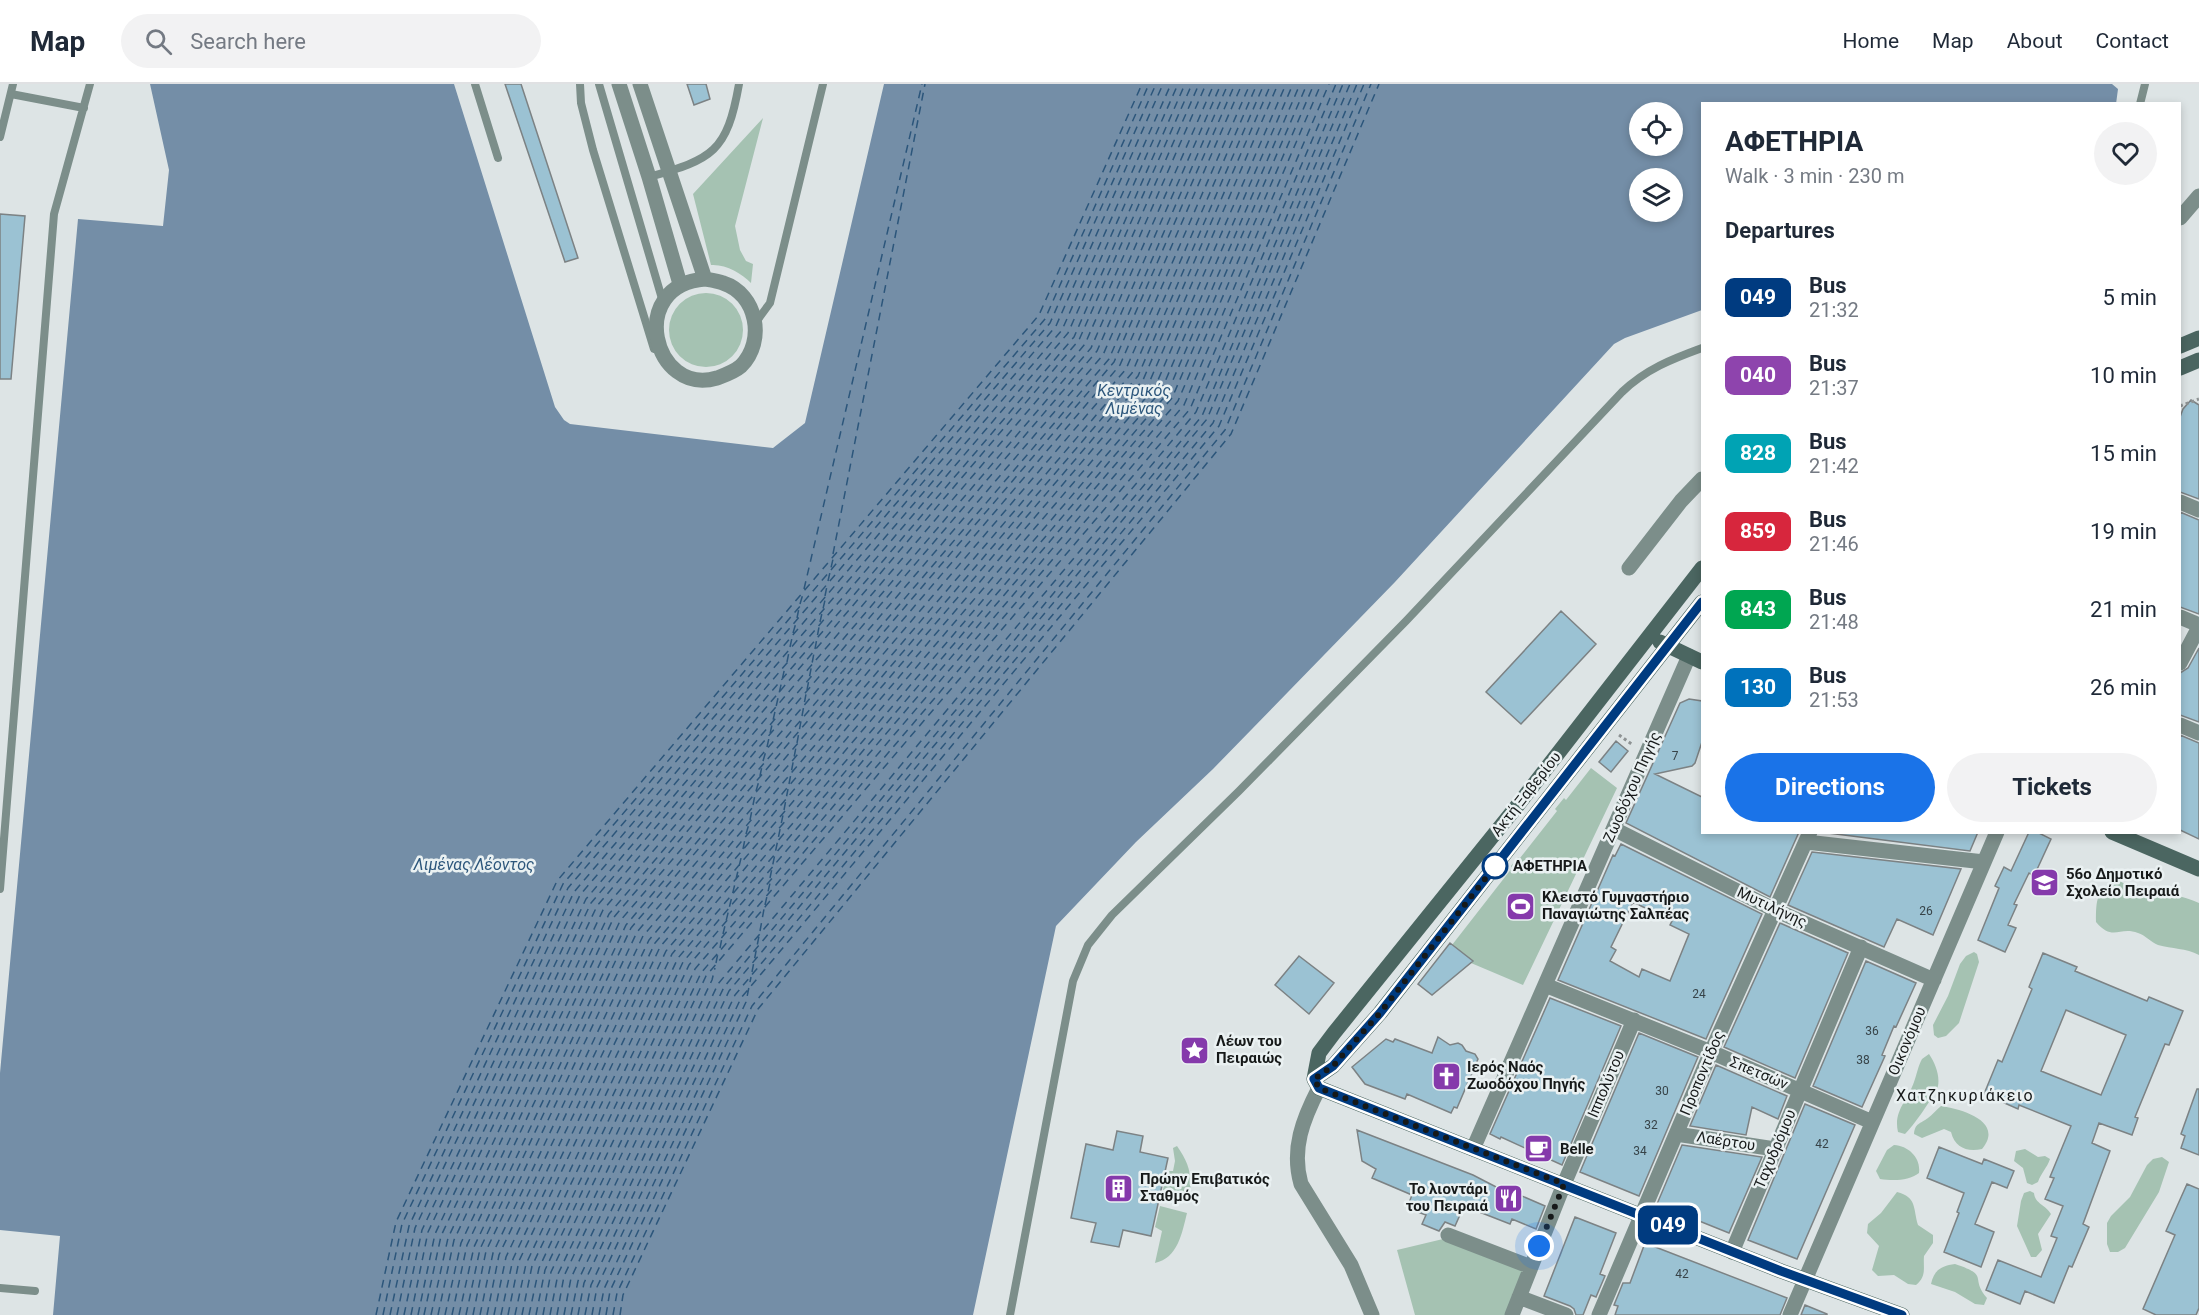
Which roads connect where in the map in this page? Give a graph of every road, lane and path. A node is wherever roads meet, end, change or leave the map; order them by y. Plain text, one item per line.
1 (13, 84) edge
2 (90, 84) edge
3 (475, 84) edge
4 (580, 84) edge
5 (598, 84) edge
6 (619, 84) edge
7 (640, 84) edge
8 (739, 84) edge
9 (823, 84) edge
10 (2145, 84) edge
11 (11, 94) junction
12 (2140, 102) edge
13 (84, 108) junction
14 (0, 136) edge
15 (498, 158) dead end
16 (669, 171) junction
17 (649, 177) junction
18 (2199, 196) edge
19 (2181, 217) edge
20 (705, 279) junction
21 (680, 284) junction
22 (663, 302) junction
23 (756, 322) junction
24 (2199, 338) edge
25 (2181, 346) edge
26 (1701, 348) edge
27 (2199, 360) edge
28 (668, 363) junction
29 (2181, 368) edge
30 (2199, 399) edge
31 (2181, 406) edge
32 (1701, 480) edge
33 (2181, 502) edge
34 (2199, 510) edge
35 (1629, 568) dead end
36 (1701, 569) edge
37 (1701, 603) edge
38 (2181, 617) edge
39 (2199, 626) edge
40 (1650, 636) junction
41 (1666, 646) junction
42 (1696, 659) edge
43 (2181, 661) edge
44 (1605, 724) junction
45 (2181, 725) edge
46 (2199, 733) edge
47 (1646, 755) junction
48 (1614, 829) junction
49 (1996, 834) edge
50 (2117, 834) edge
51 (1808, 837) edge
52 (1984, 862) junction
53 (2199, 869) edge
54 (0, 890) edge
55 (1775, 910) junction
56 (1861, 946) junction
57 (1934, 980) junction
58 (1545, 985) junction
59 (1634, 1020) junction
60 (1711, 1052) junction
61 (1317, 1084) junction
62 (1800, 1091) junction
63 (1872, 1122) junction
64 (1676, 1134) junction
65 (1473, 1149) junction
66 (1775, 1149) junction
67 (1564, 1184) junction
68 (1641, 1214) junction
69 (1448, 1235) dead end
70 (1732, 1252) junction
71 (1531, 1267) junction
72 (1804, 1280) junction
73 (0, 1288) edge
74 (35, 1291) dead end
75 (1519, 1297) junction
76 (1010, 1315) edge
77 (1372, 1315) edge
78 (1512, 1315) edge
79 (1566, 1315) edge
80 (1599, 1315) edge
81 (1790, 1315) edge
82 (1902, 1315) edge

1 - 11 lane
2 - 13 lane
3 - 15 lane
4 - 28 lane
5 - 22 lane
6 - 17 street
7 - 16 street
8 - 16 lane
9 - 23 lane
10 - 12 lane
11 - 13 lane
11 - 14 lane
13 - 54 lane
16 - 17 lane
16 - 20 street
17 - 21 street
18 - 19 street
20 - 21 street
20 - 23 street
21 - 22 street
22 - 28 street
23 - 28 street
24 - 25 main road
26 - 76 lane
27 - 29 main road
30 - 31 path
32 - 35 street
33 - 34 street
36 - 40 main road, Ακτή Ξαβερίου
37 - 41 main road, Ακτή Ξαβερίου
38 - 39 street
39 - 43 street
40 - 41 main road
40 - 61 main road, Ακτή Ξαβερίου
41 - 42 main road
41 - 44 main road, Ακτή Ξαβερίου
42 - 47 street, Ζωοδόχου Πηγής
44 - 47 path
44 - 61 main road, Ακτή Ξαβερίου
45 - 46 street
47 - 48 street, Ζωοδόχου Πηγής
48 - 55 street, Μυτιλήνης
48 - 58 street, Ζωοδόχου Πηγής
49 - 52 street, Οικονόμου
50 - 53 main road
51 - 52 street
51 - 55 street, Προποντίδος
52 - 57 street, Οικονόμου
55 - 56 street, Μυτιλήνης
55 - 60 street, Προποντίδος
56 - 57 street, Μυτιλήνης
56 - 62 street, Ταχυδρόμου
57 - 63 street, Οικονόμου
58 - 59 street, Σπετσών
58 - 65 street, Ζωοδόχου Πηγής
59 - 60 street, Σπετσών
59 - 67 street, Ιππολύτου
60 - 62 street, Σπετσών
60 - 64 street, Προποντίδος
61 - 65 main road
61 - 77 street
62 - 63 street, Σπετσών
62 - 66 street, Ταχυδρόμου
63 - 72 street, Οικονόμου
64 - 66 street, Λαέρτου
64 - 68 street, Προποντίδος
65 - 67 main road
66 - 70 street, Ταχυδρόμου
67 - 68 main road
67 - 71 street, Ιππολύτου
68 - 70 main road
68 - 80 street, Προποντίδος
69 - 71 street
70 - 72 main road
71 - 75 street, Ιππολύτου
72 - 81 street, Οικονόμου
72 - 82 main road
73 - 74 lane
75 - 78 street, Ιππολύτου
75 - 79 street

